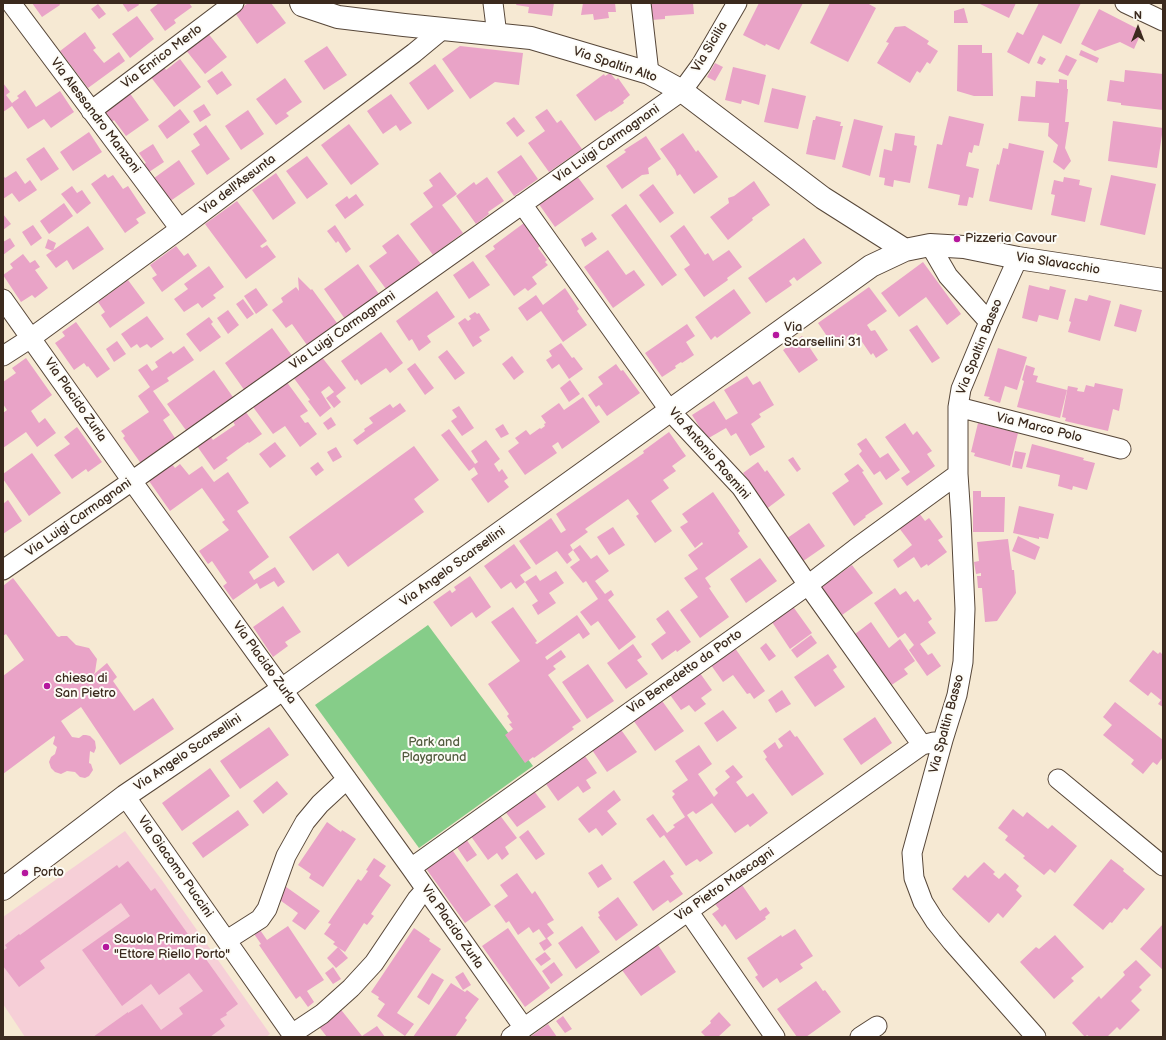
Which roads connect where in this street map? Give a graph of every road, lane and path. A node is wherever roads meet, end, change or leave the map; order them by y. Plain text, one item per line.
1 (11, 3) edge
2 (234, 3) edge
3 (301, 3) edge
4 (493, 3) edge
5 (641, 3) edge
6 (737, 3) edge
7 (1125, 3) edge
8 (1163, 21) edge
9 (443, 29) junction
10 (497, 35) junction
11 (648, 73) junction
12 (682, 91) junction
13 (90, 111) junction
14 (522, 204) junction
15 (180, 229) junction
16 (930, 245) junction
17 (905, 250) junction
18 (1018, 258) junction
19 (1163, 280) edge
20 (3, 299) edge
21 (989, 322) junction
22 (31, 338) junction
23 (3, 356) edge
24 (958, 407) junction
25 (670, 411) junction
26 (1121, 449) dead end
27 (958, 474) junction
28 (132, 481) junction
29 (3, 570) edge
30 (808, 585) junction
31 (283, 689) junction
32 (943, 740) junction
33 (922, 746) junction
34 (347, 779) junction
35 (1058, 779) dead end
36 (125, 796) junction
37 (1163, 866) edge
38 (411, 868) junction
39 (3, 889) edge
40 (426, 889) junction
41 (688, 911) junction
42 (227, 940) junction
43 (876, 1026) dead end
44 (518, 1032) edge
45 (293, 1036) edge
46 (775, 1037) edge
47 (860, 1037) edge
48 (1036, 1037) edge

1 - 13 street, Via Alessandro Manzoni
2 - 13 street, Via Enrico Merlo
3 - 9 street, Via Spaltin Alto
4 - 10 street
5 - 11 street
6 - 12 street, Via Sicilia
7 - 8 street
9 - 10 street, Via Spaltin Alto
9 - 15 street, Via dell'Assunta
10 - 11 street, Via Spaltin Alto
11 - 12 street, Via Spaltin Alto
12 - 14 street, Via Luigi Carmagnani
12 - 17 street, Via Spaltin Alto
13 - 15 street, Via Alessandro Manzoni
14 - 25 street, Via Antonio Rosmini
14 - 28 street, Via Luigi Carmagnani
15 - 22 street, Via dell'Assunta
16 - 17 street, Via Slavacchio
16 - 18 street, Via Slavacchio
16 - 21 street
17 - 25 street, Via Angelo Scarsellini
18 - 19 street, Via Slavacchio
18 - 21 street, Via Spaltin Basso
20 - 22 street, Via Placido Zurla
21 - 24 street, Via Spaltin Basso
22 - 23 street, Via dell'Assunta
22 - 28 street, Via Placido Zurla
24 - 26 street, Via Marco Polo
24 - 27 street, Via Spaltin Basso
25 - 30 street, Via Antonio Rosmini
25 - 31 street, Via Angelo Scarsellini
27 - 30 street, Via Benedetto da Porto
27 - 32 street, Via Spaltin Basso
28 - 29 street, Via Luigi Carmagnani
28 - 31 street, Via Placido Zurla
30 - 33 street, Via Antonio Rosmini
30 - 38 street, Via Benedetto da Porto
31 - 34 street, Via Placido Zurla
31 - 36 street, Via Angelo Scarsellini
32 - 33 street, Via Pietro Mascagni
32 - 48 street, Via Spaltin Basso
33 - 41 street, Via Pietro Mascagni
34 - 38 street, Via Placido Zurla
34 - 42 street
35 - 37 street
36 - 39 street, Via Angelo Scarsellini
36 - 42 street, Via Giacomo Puccini
38 - 40 street, Via Placido Zurla
40 - 44 street, Via Placido Zurla
40 - 45 street
41 - 44 street, Via Pietro Mascagni
41 - 46 street
42 - 45 street, Via Giacomo Puccini
43 - 47 street

